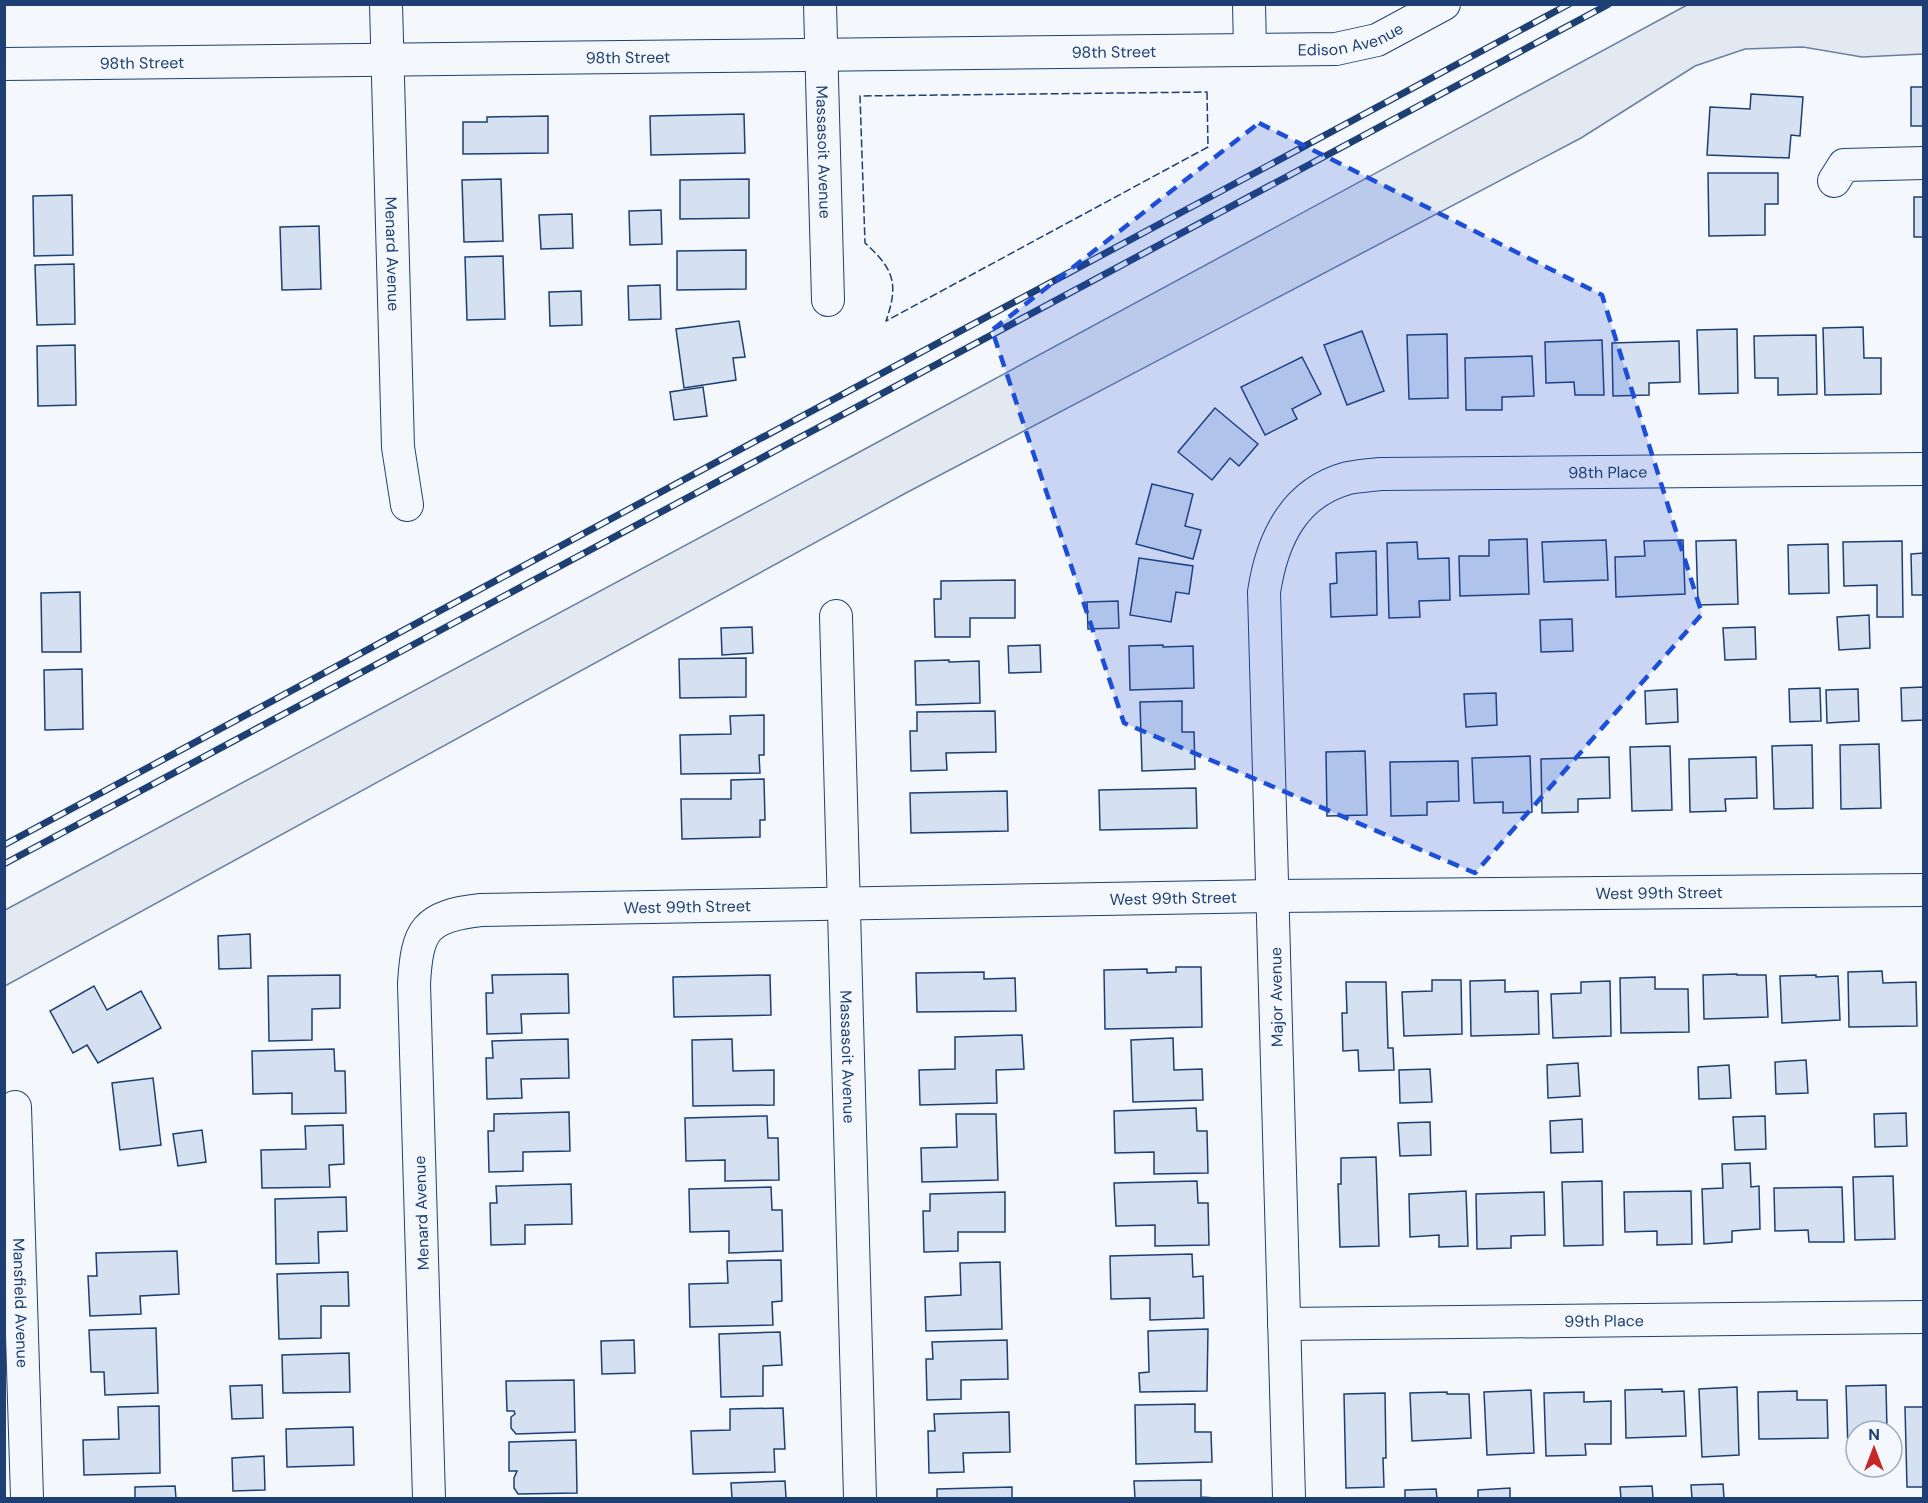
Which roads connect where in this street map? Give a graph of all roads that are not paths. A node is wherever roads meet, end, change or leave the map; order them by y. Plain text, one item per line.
1 (387, 4) edge
2 (820, 4) edge
3 (1249, 4) edge
4 (1444, 4) edge
5 (1250, 49) junction
6 (822, 55) junction
7 (388, 59) junction
8 (4, 64) edge
9 (1923, 163) edge
10 (1834, 181) dead end
11 (828, 300) dead end
12 (1923, 469) edge
13 (407, 505) dead end
14 (1301, 505) joint
15 (836, 616) dead end
16 (1923, 890) edge
17 (1273, 896) junction
18 (844, 905) junction
19 (426, 929) joint
20 (15, 1107) dead end
21 (1923, 1317) edge
22 (1284, 1324) junction
23 (27, 1498) edge
24 (429, 1498) edge
25 (861, 1498) edge
26 (1289, 1498) edge

1 - 7 street, Menard Avenue
2 - 6 street, Massasoit Avenue
3 - 5 street
4 - 5 street, Edison Avenue
5 - 6 street, 98th Street
6 - 7 street, 98th Street
6 - 11 street, Massasoit Avenue
7 - 8 street, 98th Street
7 - 13 street, Menard Avenue
9 - 10 street
12 - 14 street, 98th Place
14 - 17 street, Major Avenue
15 - 18 street, Massasoit Avenue
16 - 17 street, West 99th Street
17 - 18 street, West 99th Street
17 - 22 street, Major Avenue
18 - 19 street, West 99th Street
18 - 25 street, Massasoit Avenue
19 - 24 street, Menard Avenue
20 - 23 street, Mansfield Avenue
21 - 22 street, 99th Place
22 - 26 street, Major Avenue

